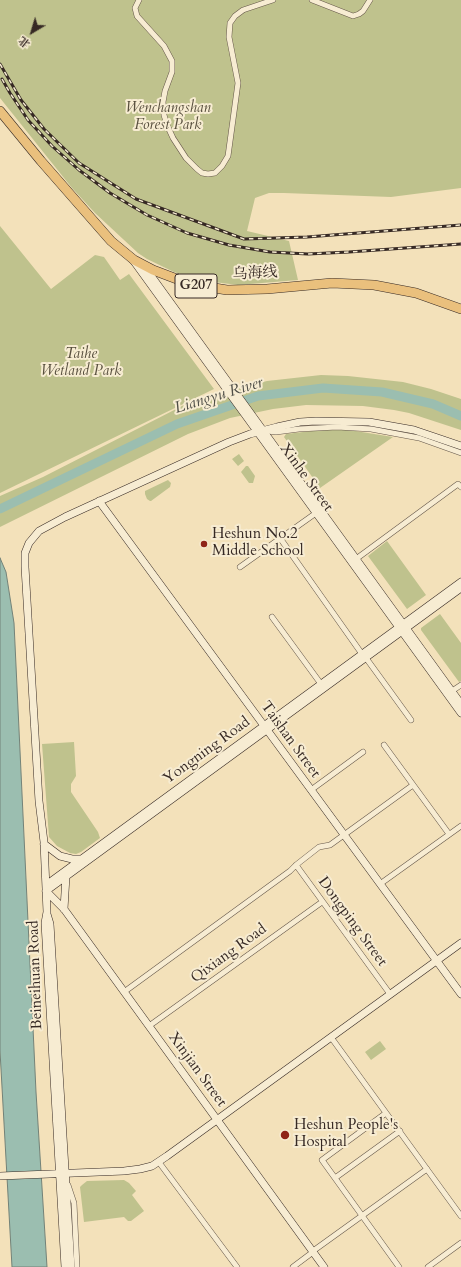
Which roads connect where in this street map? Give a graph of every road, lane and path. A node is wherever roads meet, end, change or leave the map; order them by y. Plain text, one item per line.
1 (139, 0) edge
2 (273, 0) edge
3 (312, 0) edge
4 (370, 0) edge
5 (0, 111) edge
6 (132, 258) junction
7 (144, 266) junction
8 (461, 309) edge
9 (228, 387) junction
10 (259, 431) junction
11 (461, 446) edge
12 (461, 453) edge
13 (461, 487) edge
14 (99, 501) junction
15 (316, 512) junction
16 (280, 538) junction
17 (356, 559) junction
18 (240, 567) dead end
19 (461, 582) edge
20 (461, 588) edge
21 (272, 617) dead end
22 (403, 628) junction
23 (364, 656) junction
24 (321, 684) junction
25 (461, 685) edge
26 (452, 691) junction
27 (461, 704) edge
28 (461, 713) edge
29 (411, 720) dead end
30 (265, 728) junction
31 (384, 745) dead end
32 (363, 752) dead end
33 (413, 785) junction
34 (311, 790) junction
35 (461, 826) edge
36 (449, 834) junction
37 (344, 835) junction
38 (44, 844) junction
39 (81, 859) junction
40 (296, 865) junction
41 (66, 876) junction
42 (380, 884) junction
43 (46, 888) junction
44 (322, 902) junction
45 (64, 909) junction
46 (461, 943) edge
47 (461, 948) edge
48 (438, 962) junction
49 (124, 992) junction
50 (390, 994) junction
51 (461, 994) edge
52 (149, 1026) junction
53 (333, 1040) junction
54 (386, 1113) junction
55 (218, 1121) junction
56 (400, 1132) junction
57 (161, 1165) junction
58 (427, 1169) junction
59 (0, 1176) edge
60 (63, 1176) junction
61 (10, 1177) junction
62 (335, 1178) junction
63 (0, 1180) edge
64 (362, 1216) junction
65 (461, 1216) edge
66 (461, 1243) edge
67 (313, 1252) junction
68 (66, 1267) edge
69 (71, 1267) edge
70 (78, 1267) edge
71 (237, 1267) edge
72 (293, 1267) edge
73 (324, 1267) edge
74 (399, 1267) edge
75 (428, 1267) edge

1 - 2 street
3 - 4 street
5 - 6 highway, 乌海线 / G207
6 - 7 highway, 乌海线 / G207
6 - 9 main road, Xinhe Street
7 - 8 highway, 乌海线 / G207
7 - 9 main road, Xinhe Street
9 - 10 main road, Xinhe Street
10 - 11 main road, Beineihuan Road
10 - 12 street
10 - 14 main road, Beineihuan Road
10 - 15 main road, Xinhe Street
10 - 17 main road, Xinhe Street
13 - 17 street
14 - 30 main road, Taishan Street
14 - 38 main road, Beineihuan Road
15 - 16 street
15 - 22 main road, Xinhe Street
16 - 18 street
16 - 23 street
17 - 22 main road, Xinhe Street
19 - 22 main road, Yongning Road
20 - 22 main road, Yongning Road
21 - 24 street
22 - 23 main road, Yongning Road
22 - 26 main road, Xinhe Street
22 - 28 main road, Xinhe Street
23 - 24 main road, Yongning Road
23 - 29 street
23 - 30 main road, Yongning Road
24 - 30 main road, Yongning Road
25 - 26 street
26 - 27 main road, Xinhe Street
30 - 34 main road, Taishan Street
30 - 39 main road, Yongning Road
30 - 41 main road, Yongning Road
31 - 33 street
32 - 34 street
33 - 36 street
33 - 37 street
34 - 37 main road, Taishan Street
35 - 36 street
36 - 42 street
37 - 40 street
37 - 42 main road, Taishan Street
38 - 39 main road
38 - 43 main road, Beineihuan Road
39 - 43 main road, Yongning Road
40 - 44 street, Dongping Street
40 - 49 street
41 - 43 main road, Yongning Road
41 - 45 main road
42 - 48 main road, Taishan Street
43 - 45 main road, Xinjian Street
43 - 60 main road, Beineihuan Road
44 - 50 street, Dongping Street
44 - 52 street, Qixiang Road
45 - 49 main road, Xinjian Street
46 - 48 main road
47 - 48 main road
48 - 50 main road
48 - 51 main road, Taishan Street
48 - 53 main road
49 - 52 main road, Xinjian Street
50 - 55 main road
52 - 55 main road, Xinjian Street
53 - 54 street
53 - 55 main road
54 - 56 street
54 - 62 street
55 - 57 main road
55 - 60 main road
55 - 67 main road, Xinjian Street
56 - 58 street
56 - 62 street
57 - 60 main road
57 - 71 street
58 - 64 street
58 - 65 street
59 - 61 main road
60 - 61 main road
60 - 68 main road, Beineihuan Road
60 - 69 main road, Beineihuan Road
60 - 70 street
61 - 63 main road
62 - 64 street
64 - 67 street
64 - 74 street
66 - 75 street
67 - 72 street
67 - 73 main road, Xinjian Street

